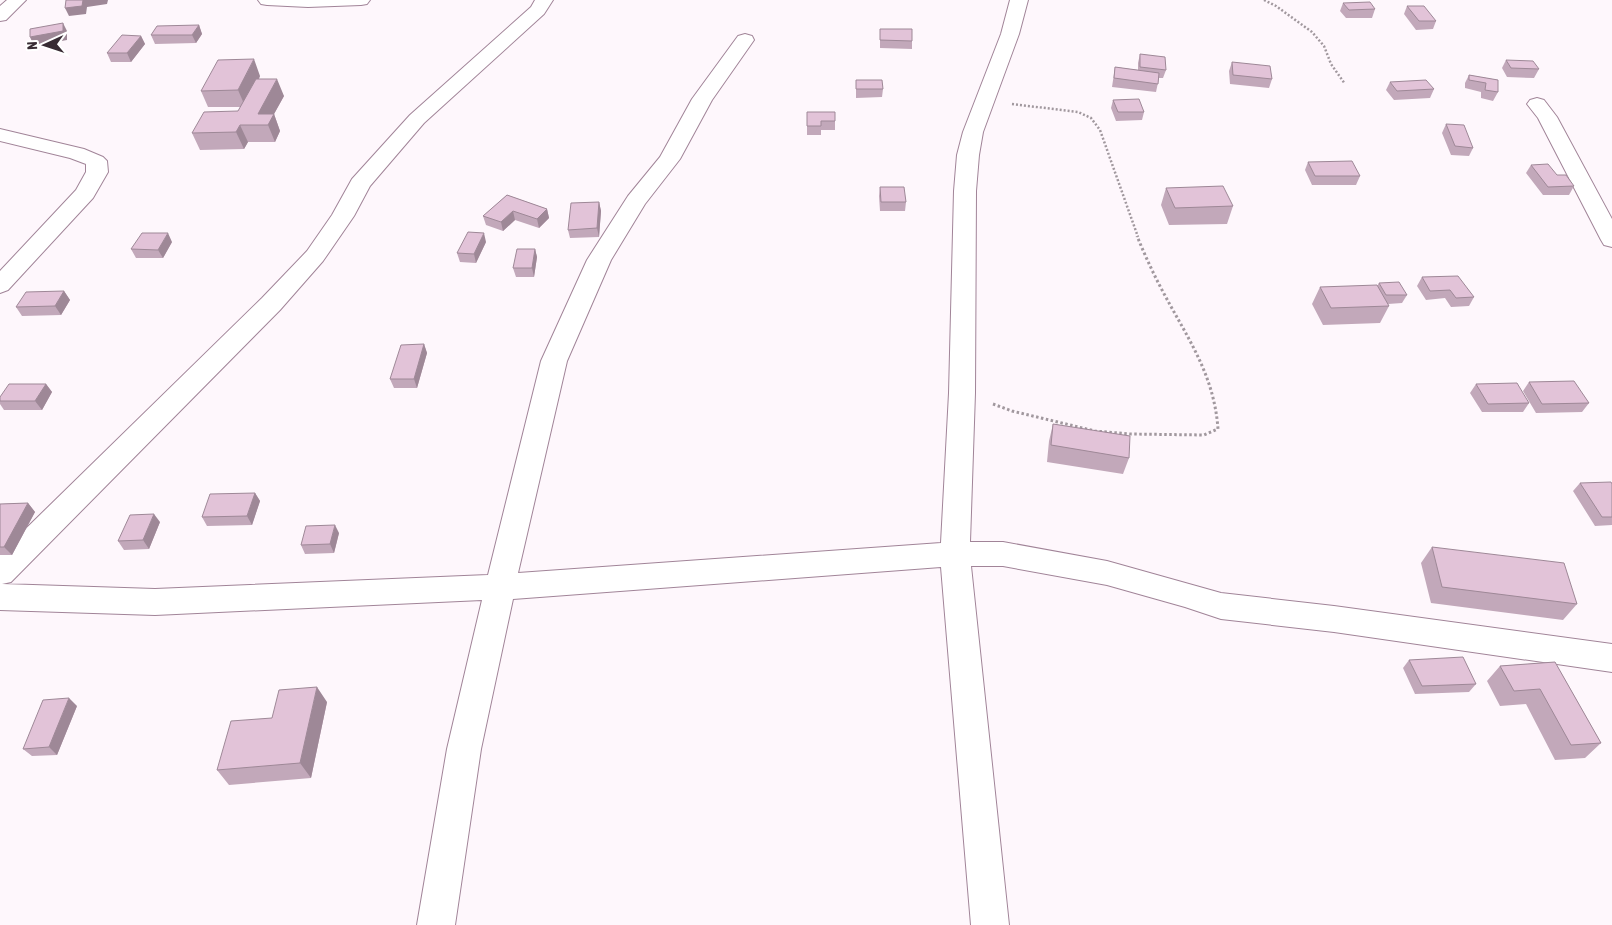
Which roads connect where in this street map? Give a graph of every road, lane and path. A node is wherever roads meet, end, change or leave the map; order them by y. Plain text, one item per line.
1 (17, 0) edge
2 (267, 0) edge
3 (361, 0) edge
4 (544, 0) edge
5 (1019, 0) edge
6 (1264, 0) edge
7 (0, 16) edge
8 (745, 40) dead end
9 (1345, 84) dead end
10 (985, 102) junction
11 (1537, 104) dead end
12 (0, 135) edge
13 (1612, 240) edge
14 (0, 285) edge
15 (962, 393) junction
16 (955, 554) junction
17 (0, 573) edge
18 (500, 587) junction
19 (0, 597) edge
20 (1612, 658) edge
21 (436, 925) edge
22 (990, 925) edge

1 - 7 street
2 - 3 street
4 - 17 street
5 - 10 street
6 - 9 path
8 - 18 street
10 - 15 street
10 - 15 path
11 - 13 street
12 - 14 street
15 - 16 street
16 - 18 street
16 - 20 street
16 - 22 street
18 - 19 street
18 - 21 street

